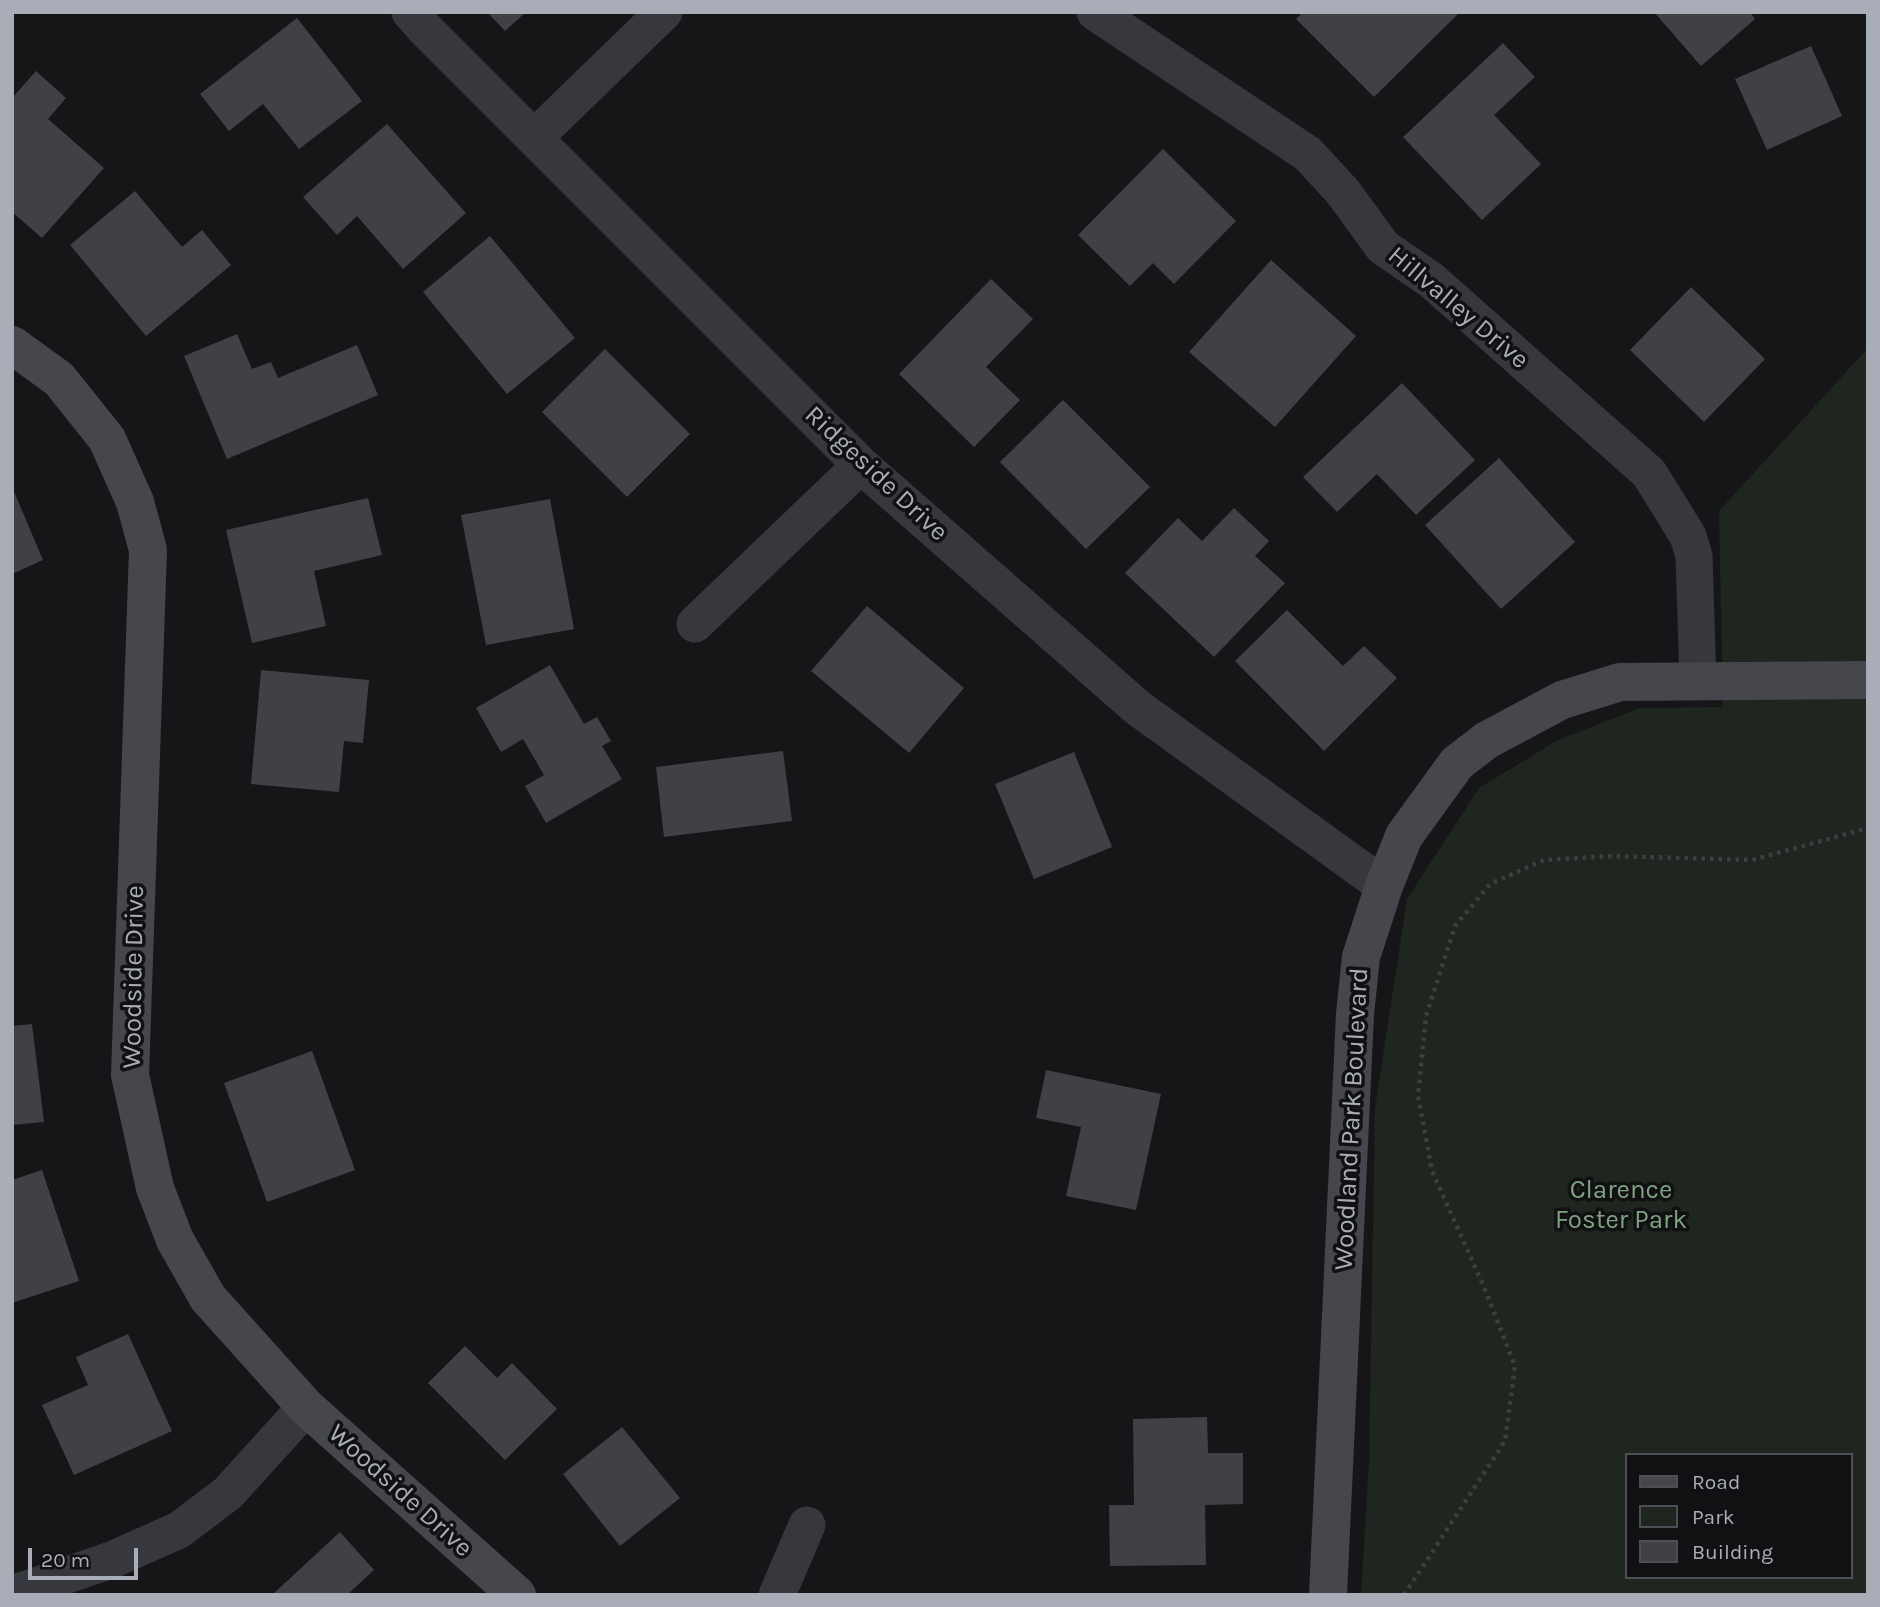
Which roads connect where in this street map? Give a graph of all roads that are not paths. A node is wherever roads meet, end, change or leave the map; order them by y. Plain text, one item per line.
1 (410, 12) edge
2 (664, 12) edge
3 (1095, 12) edge
4 (534, 138) junction
5 (12, 345) edge
6 (861, 465) junction
7 (695, 624) dead end
8 (1868, 680) edge
9 (1698, 681) junction
10 (1384, 886) junction
11 (306, 1407) junction
12 (807, 1525) dead end
13 (12, 1594) edge
14 (517, 1595) edge
15 (776, 1595) edge
16 (1328, 1595) edge

1 - 4 street, Ridgeside Drive
2 - 4 street
3 - 9 street, Hillvalley Drive
4 - 6 street, Ridgeside Drive
5 - 11 street, Woodside Drive
6 - 7 street
6 - 10 street, Ridgeside Drive
8 - 9 street, Woodland Park Boulevard
9 - 10 street, Woodland Park Boulevard
10 - 16 street, Woodland Park Boulevard
11 - 13 street
11 - 14 street, Woodside Drive
12 - 15 street

